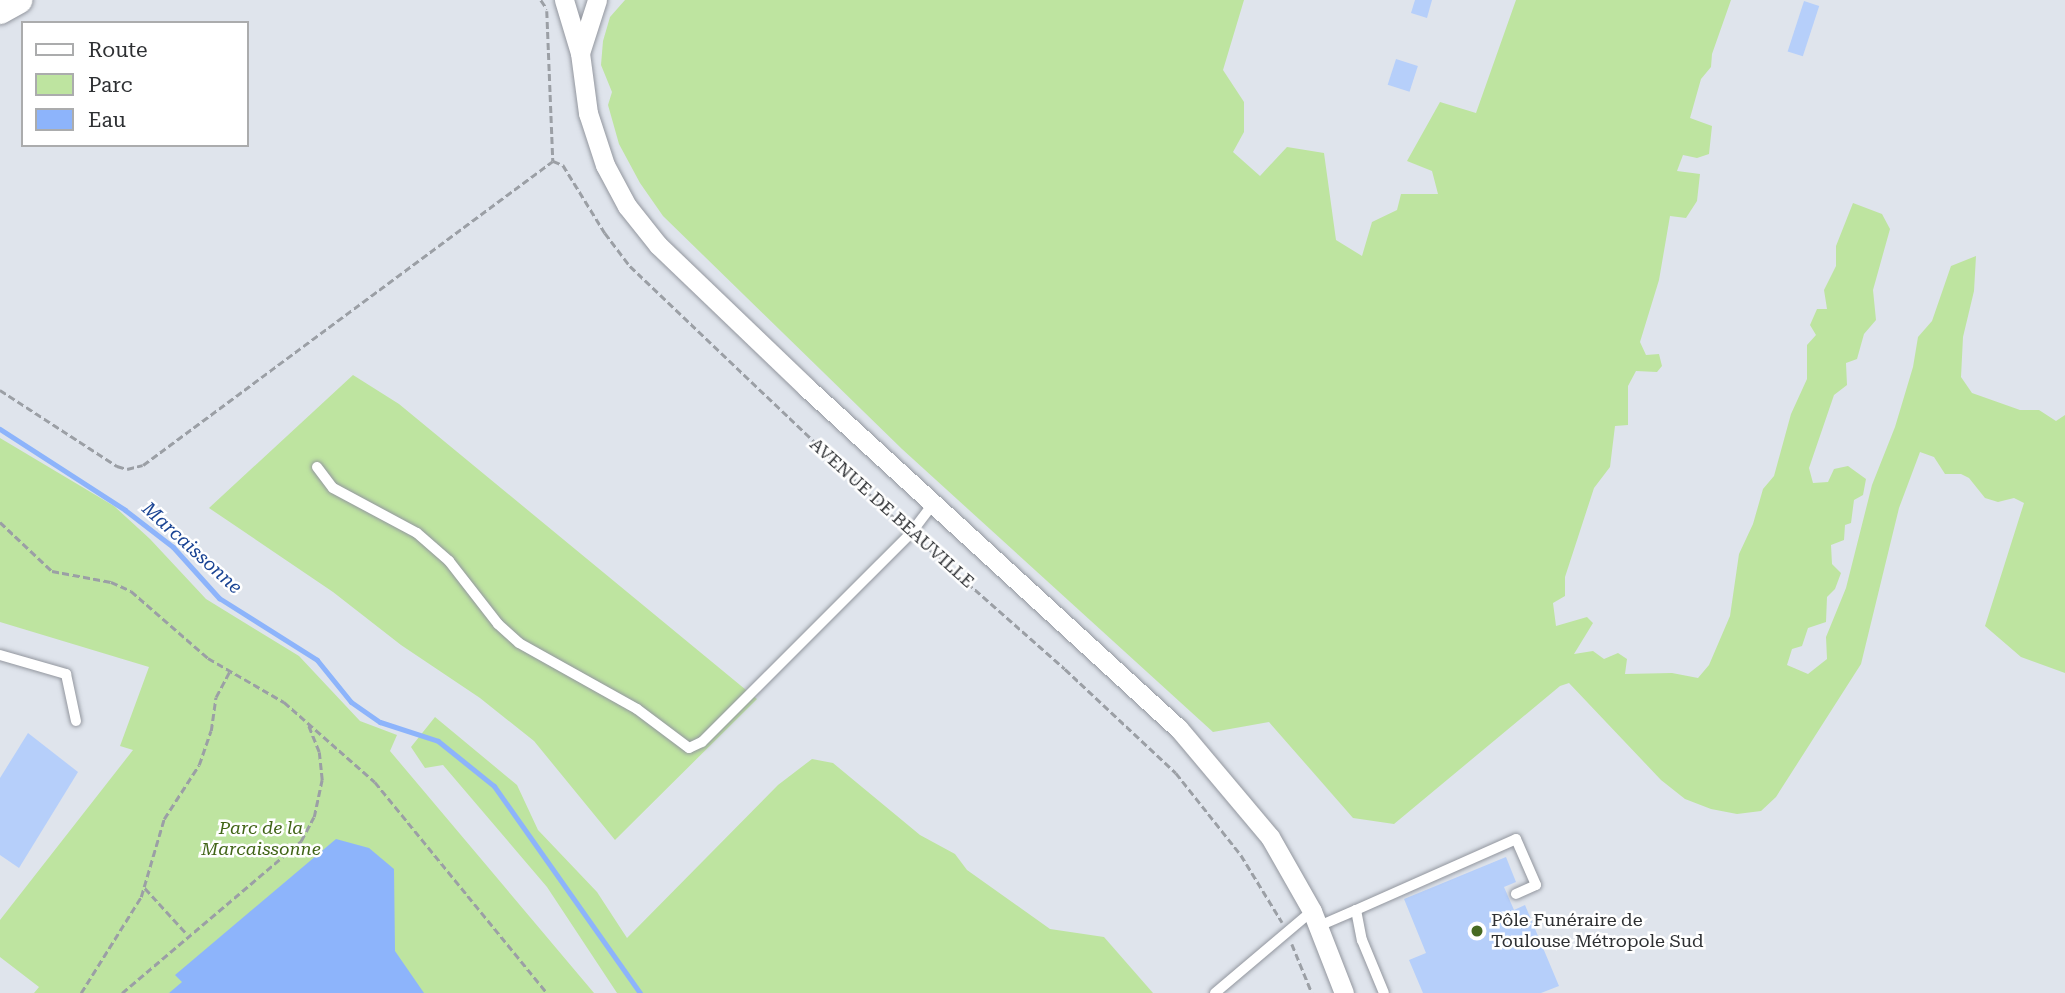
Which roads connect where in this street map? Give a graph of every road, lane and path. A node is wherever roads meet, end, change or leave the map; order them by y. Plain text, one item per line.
1 (18, 0) edge
2 (597, 0) edge
3 (556, 5) edge
4 (0, 10) edge
5 (580, 53) junction
6 (553, 161) junction
7 (0, 390) edge
8 (317, 467) dead end
9 (934, 502) junction
10 (0, 522) edge
11 (911, 533) junction
12 (0, 655) edge
13 (230, 671) junction
14 (303, 720) junction
15 (76, 721) dead end
16 (145, 888) junction
17 (1516, 894) dead end
18 (1356, 910) junction
19 (1315, 919) junction
20 (1287, 932) junction
21 (188, 936) junction
22 (81, 993) edge
23 (122, 993) edge
24 (547, 993) edge
25 (1215, 993) edge
26 (1312, 993) edge
27 (1344, 993) edge
28 (1384, 993) edge

1 - 4 main road
2 - 5 street, AVENUE DE BEAUVILLE
3 - 5 street, AVENUE DE BEAUVILLE
3 - 6 path
5 - 9 street, AVENUE DE BEAUVILLE
6 - 7 path
6 - 11 path, AVENUE DE BEAUVILLE
8 - 11 lane
9 - 11 lane
9 - 19 street, AVENUE DE BEAUVILLE
10 - 13 path
11 - 20 path, AVENUE DE BEAUVILLE
12 - 15 lane
13 - 14 path
13 - 16 path
14 - 21 path
14 - 24 path
16 - 21 path
16 - 22 path
17 - 18 lane
18 - 19 lane
18 - 28 lane
19 - 20 lane
19 - 27 street, AVENUE DE BEAUVILLE
20 - 25 lane
20 - 26 path, AVENUE DE BEAUVILLE
21 - 23 path

